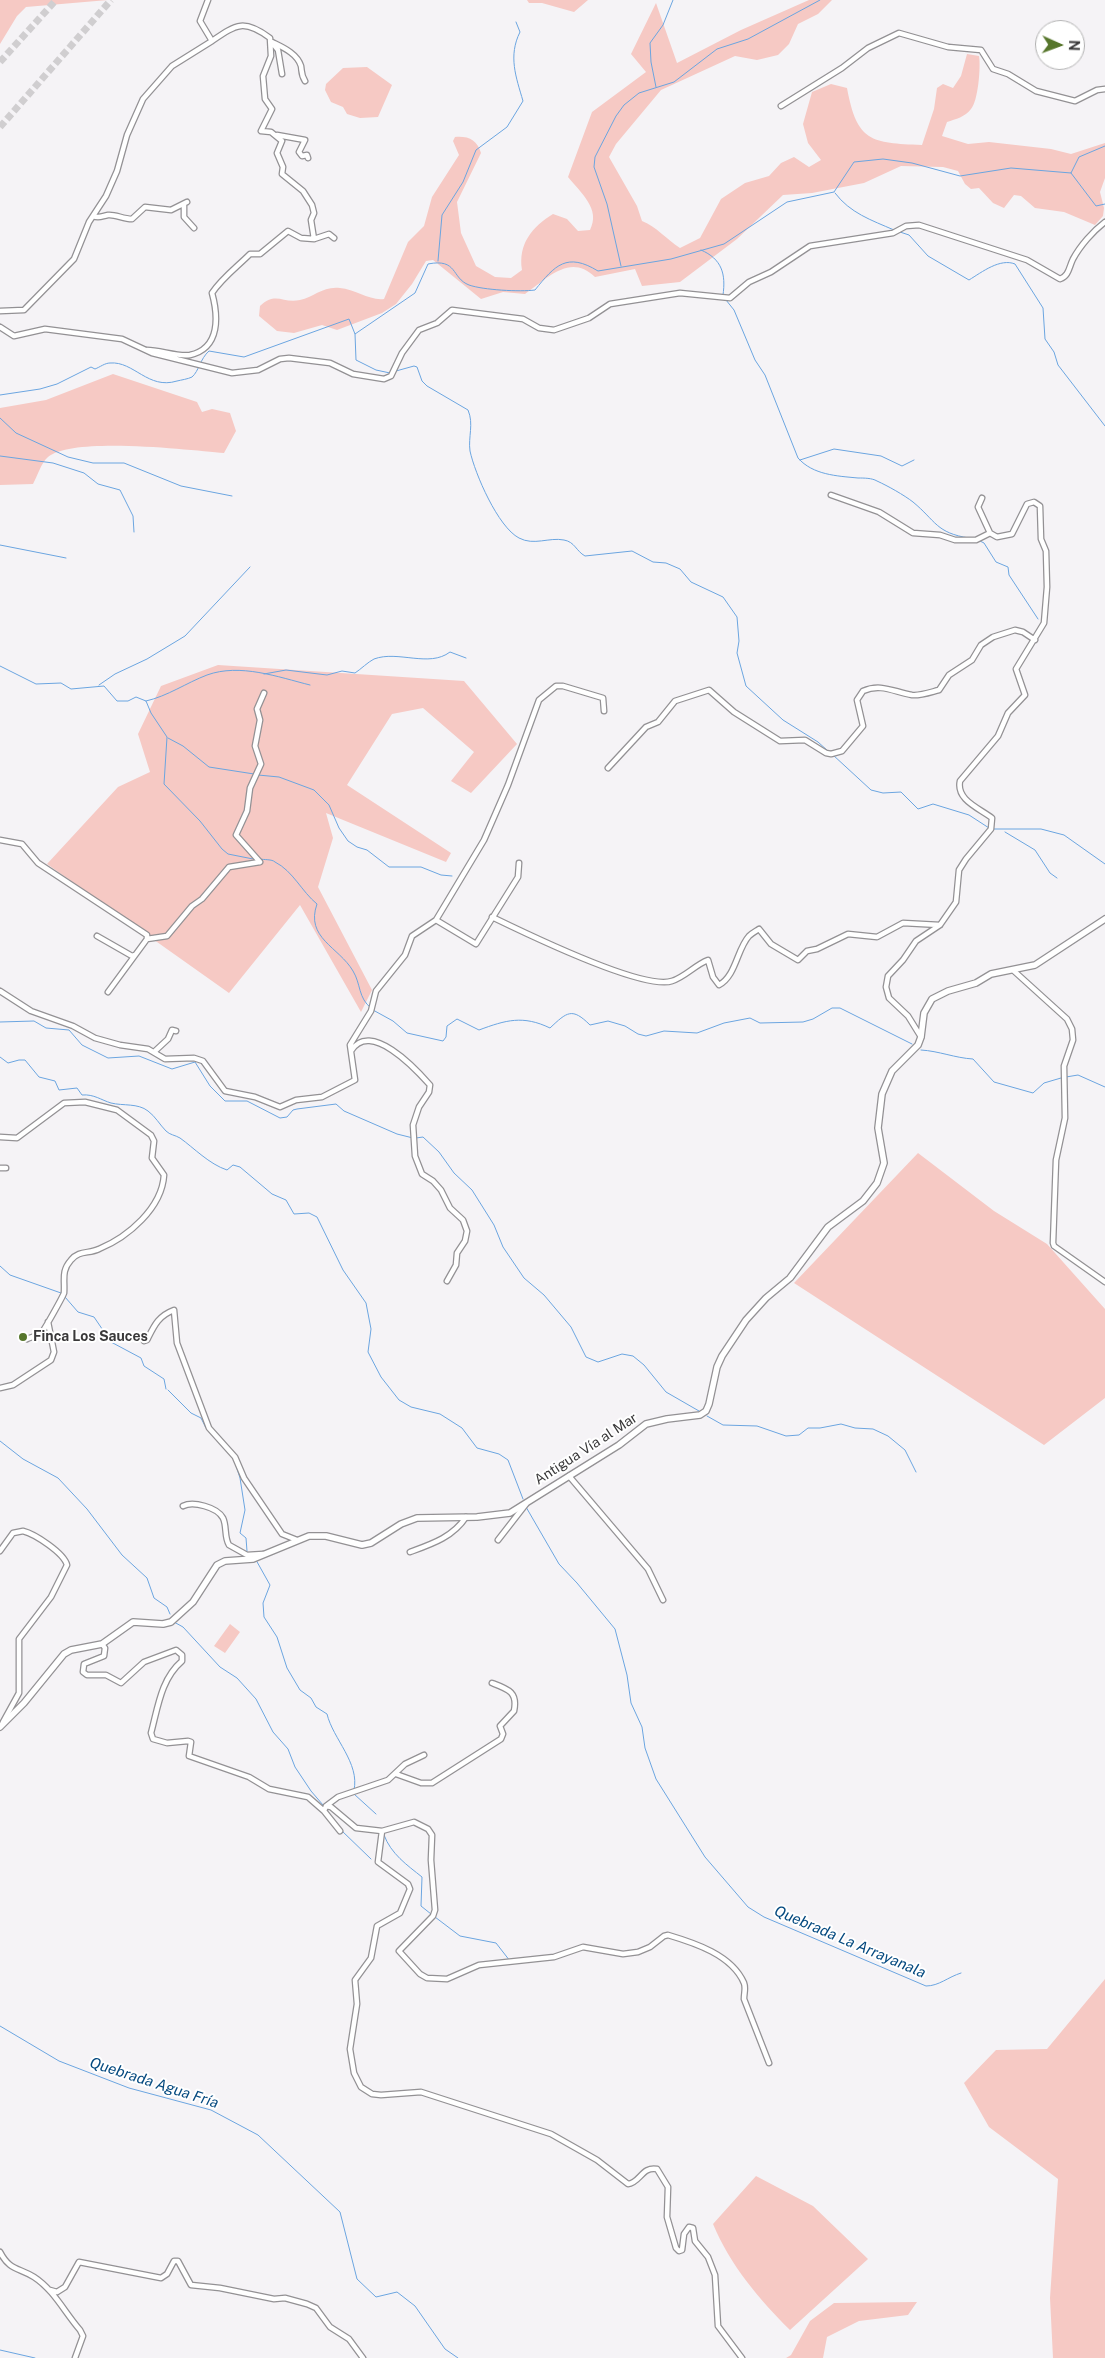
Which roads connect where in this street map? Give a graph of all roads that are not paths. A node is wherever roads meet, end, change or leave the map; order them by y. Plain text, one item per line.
1 (208, 0) edge
2 (212, 41) junction
3 (272, 42) junction
4 (282, 74) dead end
5 (305, 81) dead end
6 (1105, 90) edge
7 (780, 106) dead end
8 (276, 135) junction
9 (308, 158) dead end
10 (92, 216) junction
11 (1105, 222) edge
12 (194, 228) dead end
13 (334, 238) dead end
14 (314, 239) junction
15 (0, 311) edge
16 (0, 327) edge
17 (141, 350) junction
18 (831, 495) dead end
19 (982, 498) dead end
20 (990, 533) junction
21 (1035, 640) junction
22 (264, 693) dead end
23 (604, 711) dead end
24 (608, 768) dead end
25 (0, 840) edge
26 (519, 863) dead end
27 (492, 917) junction
28 (436, 920) junction
29 (1105, 920) edge
30 (940, 925) junction
31 (97, 936) dead end
32 (147, 939) junction
33 (135, 955) junction
34 (1014, 970) junction
35 (0, 992) edge
36 (108, 992) dead end
37 (176, 1031) dead end
38 (921, 1038) junction
39 (154, 1052) junction
40 (350, 1052) junction
41 (0, 1137) edge
42 (0, 1168) edge
43 (6, 1168) dead end
44 (447, 1281) dead end
45 (1105, 1282) edge
46 (49, 1318) junction
47 (27, 1339) dead end
48 (144, 1341) dead end
49 (0, 1388) edge
50 (569, 1476) junction
51 (527, 1502) junction
52 (184, 1506) dead end
53 (466, 1517) junction
54 (297, 1540) junction
55 (498, 1540) dead end
56 (0, 1551) edge
57 (410, 1552) dead end
58 (264, 1554) junction
59 (663, 1600) dead end
60 (102, 1644) junction
61 (492, 1683) dead end
62 (0, 1726) edge
63 (424, 1755) dead end
64 (396, 1774) junction
65 (325, 1808) junction
66 (382, 1830) junction
67 (340, 1831) dead end
68 (769, 2063) dead end
69 (0, 2252) edge
70 (50, 2290) junction
71 (75, 2358) edge
72 (363, 2358) edge
73 (742, 2358) edge

1 - 2 street
2 - 3 street
2 - 10 street
3 - 4 street
3 - 5 street
3 - 8 street
6 - 7 street
8 - 9 street
8 - 14 street
10 - 12 street
10 - 15 street
11 - 17 street
13 - 14 street
14 - 17 street
16 - 17 street
18 - 20 street
19 - 20 street
20 - 21 street
21 - 24 street
21 - 30 street
22 - 32 street
23 - 28 street
25 - 32 street
26 - 27 street
27 - 28 street
27 - 30 street
28 - 40 street
29 - 34 main road
30 - 38 street
31 - 33 street
32 - 33 street
33 - 36 street
34 - 38 main road
34 - 45 street
35 - 39 street
37 - 39 street
38 - 50 main road, Antigua Vía al Mar
39 - 40 street
40 - 44 street
41 - 46 street
42 - 43 street
46 - 47 street
46 - 49 street
48 - 54 street
50 - 51 main road, Antigua Vía al Mar
50 - 59 street
51 - 53 main road, Antigua Vía al Mar
51 - 55 street
52 - 58 street
53 - 54 main road, Antigua Vía al Mar
53 - 57 street
54 - 58 main road, Antigua Vía al Mar
56 - 62 street
58 - 60 main road, Antigua Vía al Mar
60 - 62 main road, Antigua Vía al Mar
60 - 65 street
61 - 64 street
63 - 64 street
64 - 65 street
65 - 66 street
65 - 67 street
66 - 68 street
66 - 73 street
69 - 70 street
70 - 71 street
70 - 72 street

